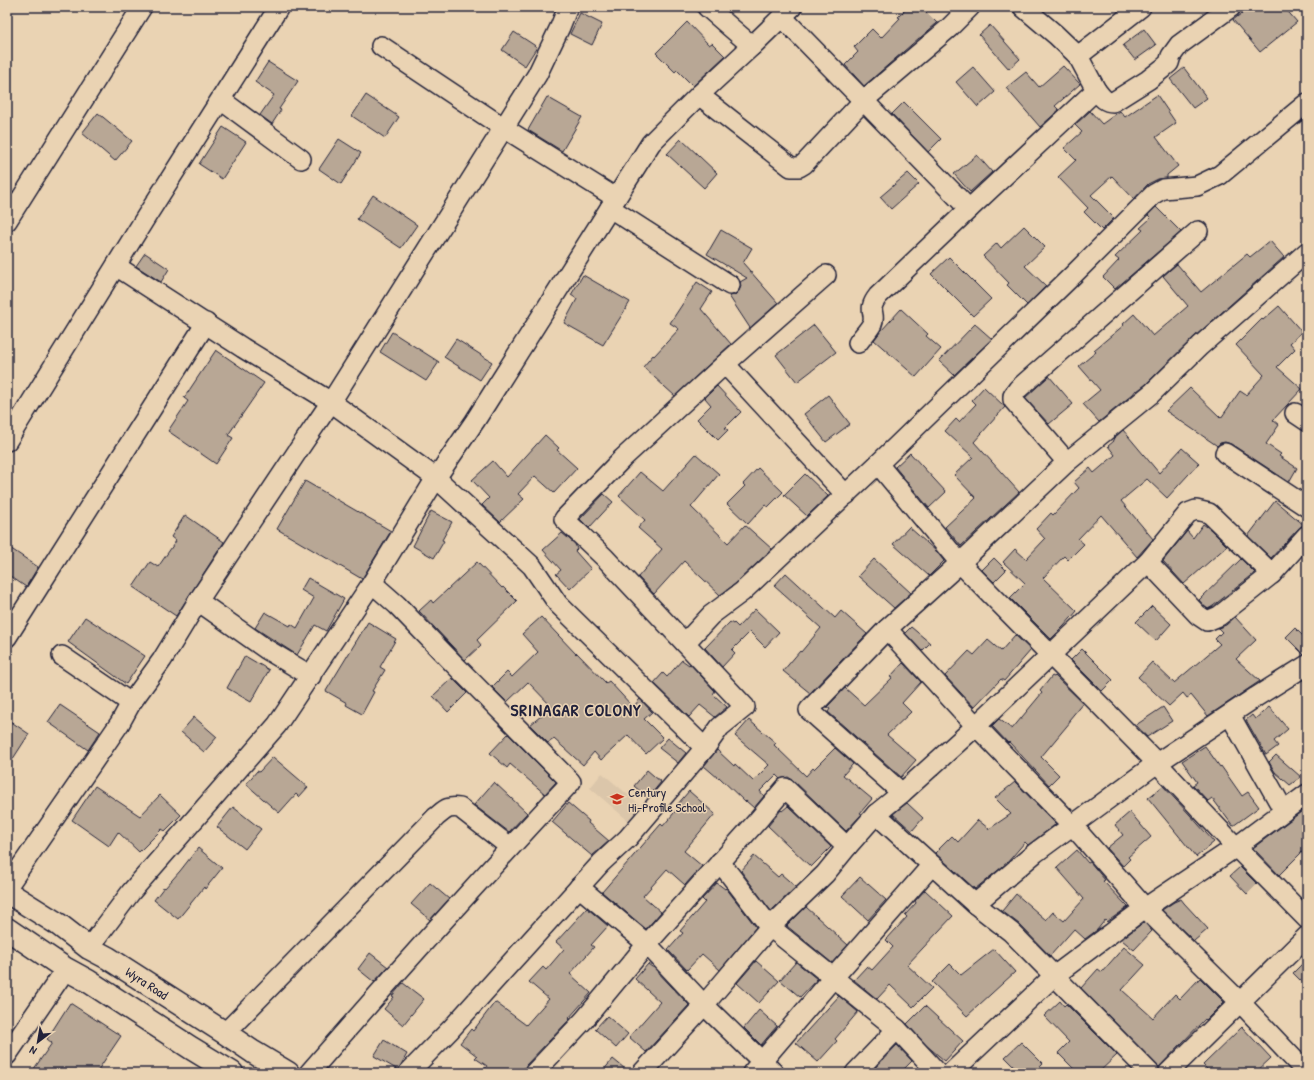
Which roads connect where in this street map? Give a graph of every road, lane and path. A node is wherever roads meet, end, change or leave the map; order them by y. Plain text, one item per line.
1 (142, 7) edge
2 (279, 7) edge
3 (568, 7) edge
4 (707, 7) edge
5 (970, 7) edge
6 (1024, 7) edge
7 (1141, 7) edge
8 (1231, 7) edge
9 (787, 12) edge
10 (380, 46) dead end
11 (752, 46) junction
12 (1078, 56) junction
13 (1096, 90) junction
14 (699, 95) junction
15 (221, 100) junction
16 (864, 100) junction
17 (1307, 103) edge
18 (504, 128) junction
19 (301, 159) dead end
20 (613, 203) junction
21 (969, 209) junction
22 (7, 221) edge
23 (1198, 231) dead end
24 (1307, 252) edge
25 (116, 266) junction
26 (826, 274) dead end
27 (730, 286) dead end
28 (206, 323) junction
29 (858, 343) dead end
30 (725, 364) junction
31 (331, 402) junction
32 (7, 441) edge
33 (1225, 453) dead end
34 (1067, 462) junction
35 (878, 464) junction
36 (436, 478) junction
37 (846, 495) junction
38 (1307, 507) edge
39 (1307, 535) edge
40 (1148, 562) junction
41 (960, 563) junction
42 (1272, 574) junction
43 (372, 584) junction
44 (198, 601) junction
45 (887, 629) junction
46 (7, 637) edge
47 (685, 643) junction
48 (62, 656) dead end
49 (1050, 656) junction
50 (1307, 665) edge
51 (311, 676) junction
52 (131, 703) junction
53 (1230, 715) junction
54 (976, 726) junction
55 (705, 748) junction
56 (1157, 763) junction
57 (902, 793) junction
58 (1307, 794) edge
59 (1284, 811) junction
60 (876, 814) junction
61 (1073, 826) junction
62 (847, 846) junction
63 (510, 847) junction
64 (1236, 848) junction
65 (720, 862) junction
66 (932, 866) junction
67 (7, 886) edge
68 (579, 887) junction
69 (7, 892) edge
70 (975, 904) junction
71 (1144, 908) junction
72 (1307, 919) edge
73 (58, 924) junction
74 (770, 927) junction
75 (7, 929) edge
76 (1307, 936) edge
77 (647, 944) junction
78 (89, 948) junction
79 (39, 950) junction
80 (66, 969) junction
81 (1054, 976) junction
82 (833, 978) junction
83 (1240, 1002) junction
84 (704, 1005) junction
85 (897, 1029) junction
86 (225, 1033) junction
87 (7, 1055) edge
88 (763, 1069) edge
89 (232, 1073) edge
90 (288, 1073) edge
91 (309, 1073) edge
92 (408, 1073) edge
93 (534, 1073) edge
94 (642, 1073) edge
95 (854, 1073) edge
96 (938, 1073) edge
97 (951, 1073) edge
98 (1150, 1073) edge
99 (1168, 1073) edge
100 (1306, 1073) edge

1 - 22 street
2 - 15 street
3 - 18 street
4 - 11 street
5 - 16 street
6 - 12 street
7 - 12 street
8 - 13 street
9 - 11 street
9 - 16 street
10 - 18 street
11 - 14 street
12 - 13 street
13 - 21 street
14 - 16 street
14 - 20 street
15 - 19 street
15 - 25 street
16 - 21 street
17 - 35 street
18 - 20 street
18 - 31 street
20 - 27 street
20 - 36 street
21 - 29 street
23 - 34 street
24 - 34 street
25 - 28 street
25 - 32 street
26 - 30 street
28 - 31 street
28 - 46 street
30 - 37 street
30 - 47 street
31 - 36 street
31 - 44 street
33 - 38 street
34 - 41 street
35 - 37 street
35 - 41 street
36 - 43 street
36 - 55 street
37 - 47 street
39 - 42 street
40 - 42 street
40 - 42 street
40 - 49 street
41 - 45 street
41 - 49 street
43 - 51 street
43 - 63 street
44 - 51 street
44 - 52 street
45 - 54 street
45 - 57 street
47 - 55 street
48 - 52 street
49 - 54 street
49 - 56 street
50 - 53 street
51 - 78 street
52 - 67 street
53 - 56 street
53 - 59 street
54 - 57 street
54 - 61 street
55 - 68 street
56 - 61 street
56 - 64 street
57 - 60 street
58 - 59 street
59 - 64 street
60 - 62 street
60 - 66 street
61 - 70 street
61 - 71 street
62 - 65 street
62 - 74 street
63 - 86 street
63 - 91 street
64 - 71 street
64 - 72 street
65 - 74 street
65 - 77 street
66 - 70 street
66 - 82 street
68 - 77 street
68 - 92 street
69 - 73 main road, Wyra Road
70 - 81 street
71 - 81 street
71 - 83 street
73 - 78 main road, Wyra Road
73 - 79 main road
74 - 82 street
74 - 84 street
75 - 79 main road
76 - 83 street
77 - 84 street
77 - 93 street
78 - 86 main road, Wyra Road
79 - 80 main road
80 - 87 street
80 - 89 main road
81 - 97 street
81 - 98 street
82 - 85 street
82 - 88 street
83 - 99 street
83 - 100 street
84 - 88 street
84 - 94 street
85 - 95 street
85 - 96 street
86 - 90 main road, Wyra Road

